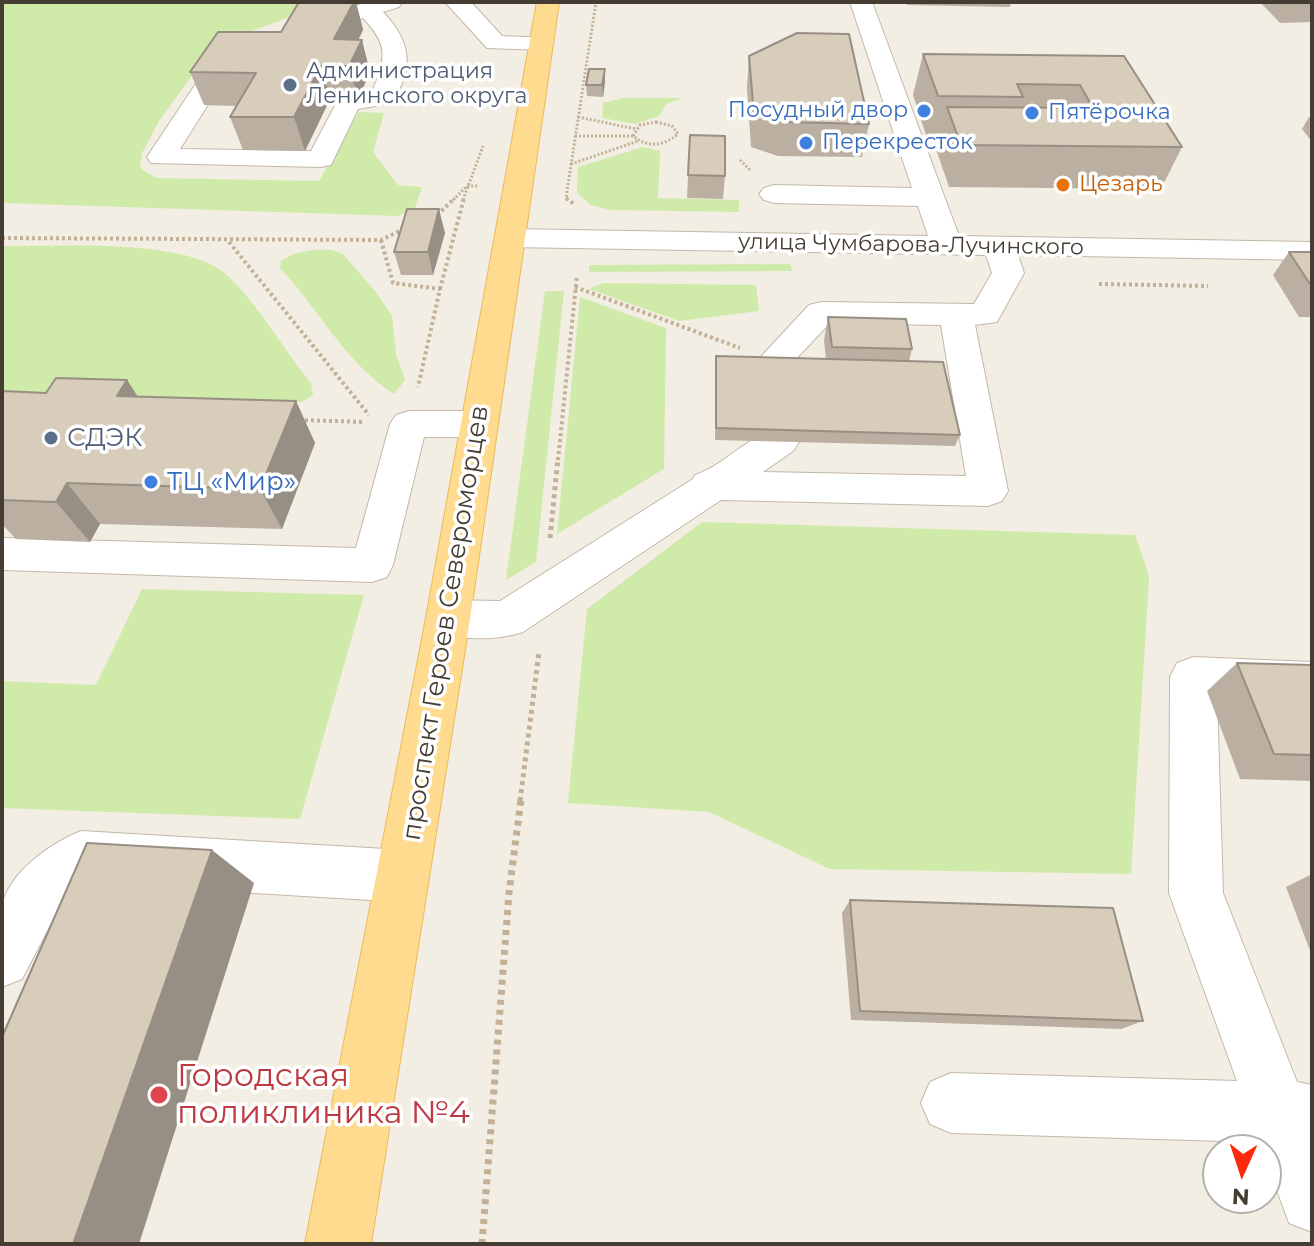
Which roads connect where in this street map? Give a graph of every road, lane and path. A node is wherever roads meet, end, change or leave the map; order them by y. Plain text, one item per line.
1 (456, 2) edge
2 (548, 2) edge
3 (596, 2) edge
4 (861, 2) edge
5 (379, 6) edge
6 (542, 43) junction
7 (578, 117) junction
8 (636, 129) junction
9 (575, 136) junction
10 (633, 136) junction
11 (638, 141) junction
12 (571, 164) junction
13 (517, 186) junction
14 (568, 186) junction
15 (774, 194) dead end
16 (930, 197) junction
17 (583, 212) dead end
18 (431, 218) edge
19 (418, 223) edge
20 (2, 238) edge
21 (510, 238) junction
22 (381, 240) junction
23 (229, 242) junction
24 (947, 245) junction
25 (999, 246) junction
26 (1312, 251) edge
27 (591, 275) dead end
28 (1215, 283) dead end
29 (1094, 284) dead end
30 (575, 287) junction
31 (956, 314) junction
32 (775, 365) joint
33 (297, 420) edge
34 (409, 424) junction
35 (479, 424) junction
36 (780, 442) edge
37 (709, 485) junction
38 (2, 554) edge
39 (546, 591) junction
40 (448, 618) junction
41 (1312, 682) edge
42 (403, 876) junction
43 (2, 959) edge
44 (951, 1103) dead end
45 (1296, 1113) edge
46 (1312, 1200) edge
47 (338, 1244) edge
48 (482, 1244) edge

1 - 6 street
2 - 6 main road, проспект Героев Североморцев
3 - 7 path
4 - 16 street
5 - 5 street
6 - 13 main road, проспект Героев Североморцев
7 - 8 path
7 - 9 path
8 - 10 path
8 - 11 path
9 - 10 path
9 - 12 path
10 - 11 path
11 - 12 path
12 - 14 path
13 - 14 path
13 - 18 path
13 - 21 main road, проспект Героев Североморцев
14 - 17 path
15 - 16 street
16 - 24 street
19 - 22 path
20 - 23 path
21 - 24 street, улица Чумбарова-Лучинского
21 - 35 main road, проспект Героев Североморцев
22 - 23 path
22 - 34 path
23 - 33 path
24 - 25 street, улица Чумбарова-Лучинского
25 - 26 street, улица Чумбарова-Лучинского
25 - 31 street
27 - 30 path
28 - 29 path
30 - 32 path
30 - 39 path
31 - 32 street
31 - 37 street
34 - 35 street
34 - 38 street
35 - 40 main road, проспект Героев Североморцев
36 - 37 street
37 - 39 street
39 - 40 street
39 - 48 path
40 - 42 main road, проспект Героев Североморцев
41 - 45 street
42 - 43 street
42 - 47 main road, проспект Героев Североморцев
44 - 45 street
45 - 46 street

